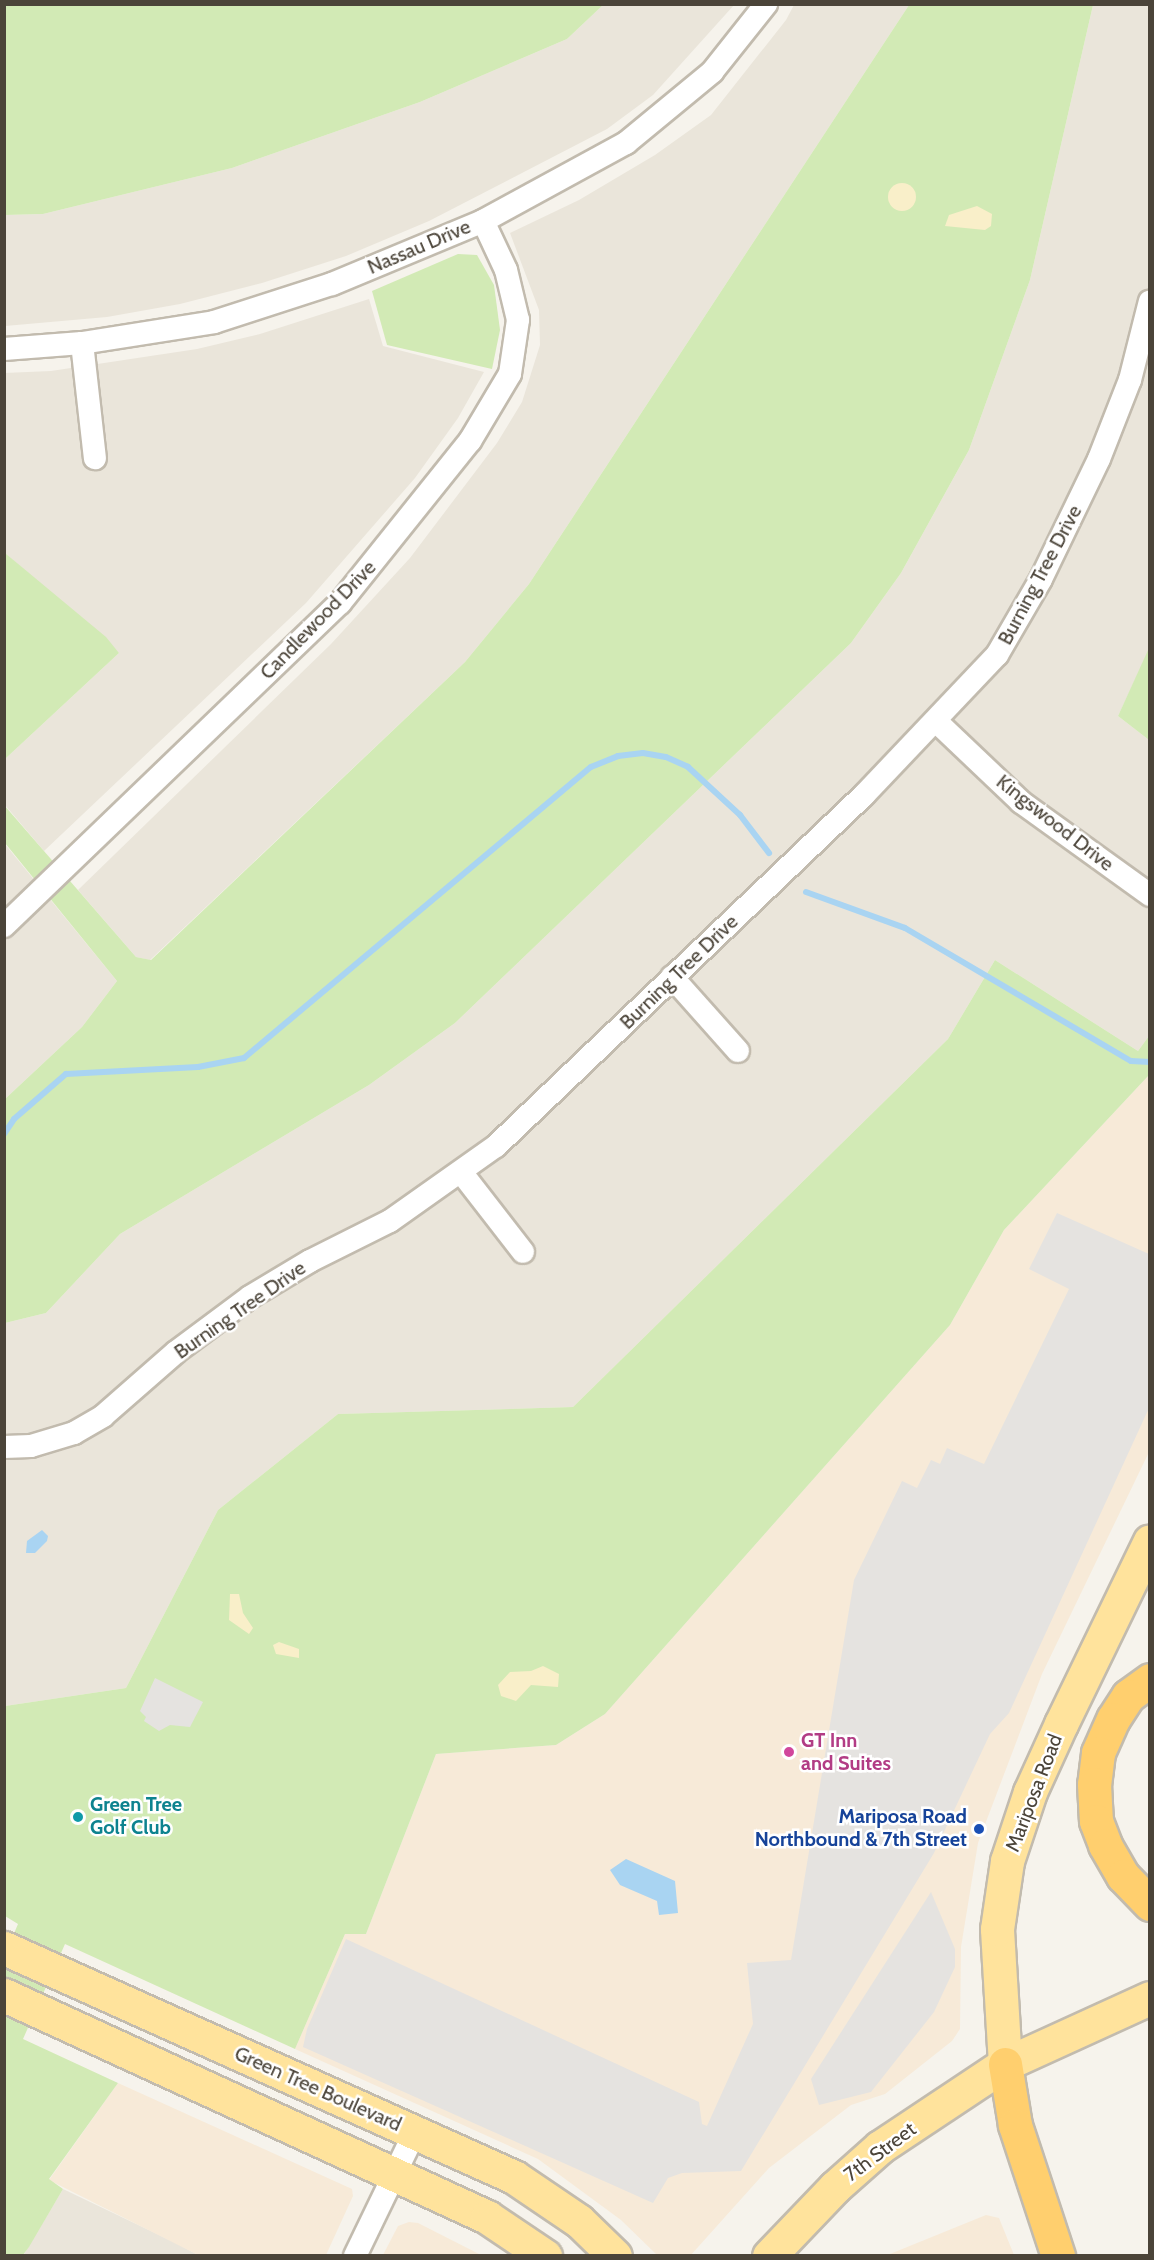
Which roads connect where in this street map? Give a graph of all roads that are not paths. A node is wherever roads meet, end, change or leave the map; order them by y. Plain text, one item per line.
1 (766, 4) edge
2 (483, 221) junction
3 (1149, 301) edge
4 (82, 343) junction
5 (4, 349) edge
6 (95, 458) dead end
7 (937, 722) junction
8 (1149, 895) edge
9 (4, 926) edge
10 (672, 977) junction
11 (738, 1051) dead end
12 (460, 1172) junction
13 (523, 1252) dead end
14 (4, 1447) edge
15 (1149, 1541) edge
16 (1149, 1680) edge
17 (1149, 1905) edge
18 (4, 1948) edge
19 (4, 1995) edge
20 (1149, 1998) edge
21 (1005, 2064) junction
22 (416, 2132) junction
23 (395, 2174) junction
24 (355, 2256) edge
25 (545, 2256) edge
26 (615, 2256) edge
27 (769, 2256) edge
28 (1058, 2256) edge

1 - 2 street, Nassau Drive
2 - 4 street, Nassau Drive
2 - 9 street, Candlewood Drive
3 - 7 street, Burning Tree Drive
4 - 5 street, Nassau Drive
4 - 6 street
7 - 8 street, Kingswood Drive
7 - 10 street, Burning Tree Drive
10 - 11 street
10 - 12 street, Burning Tree Drive
12 - 13 street
12 - 14 street, Burning Tree Drive
15 - 21 main road, Mariposa Road
16 - 17 highway
18 - 22 main road, Green Tree Boulevard
19 - 23 main road
20 - 21 main road, 7th Street
21 - 27 main road, 7th Street
21 - 28 highway
22 - 23 street
22 - 26 main road, Green Tree Boulevard
23 - 24 street
23 - 25 main road

